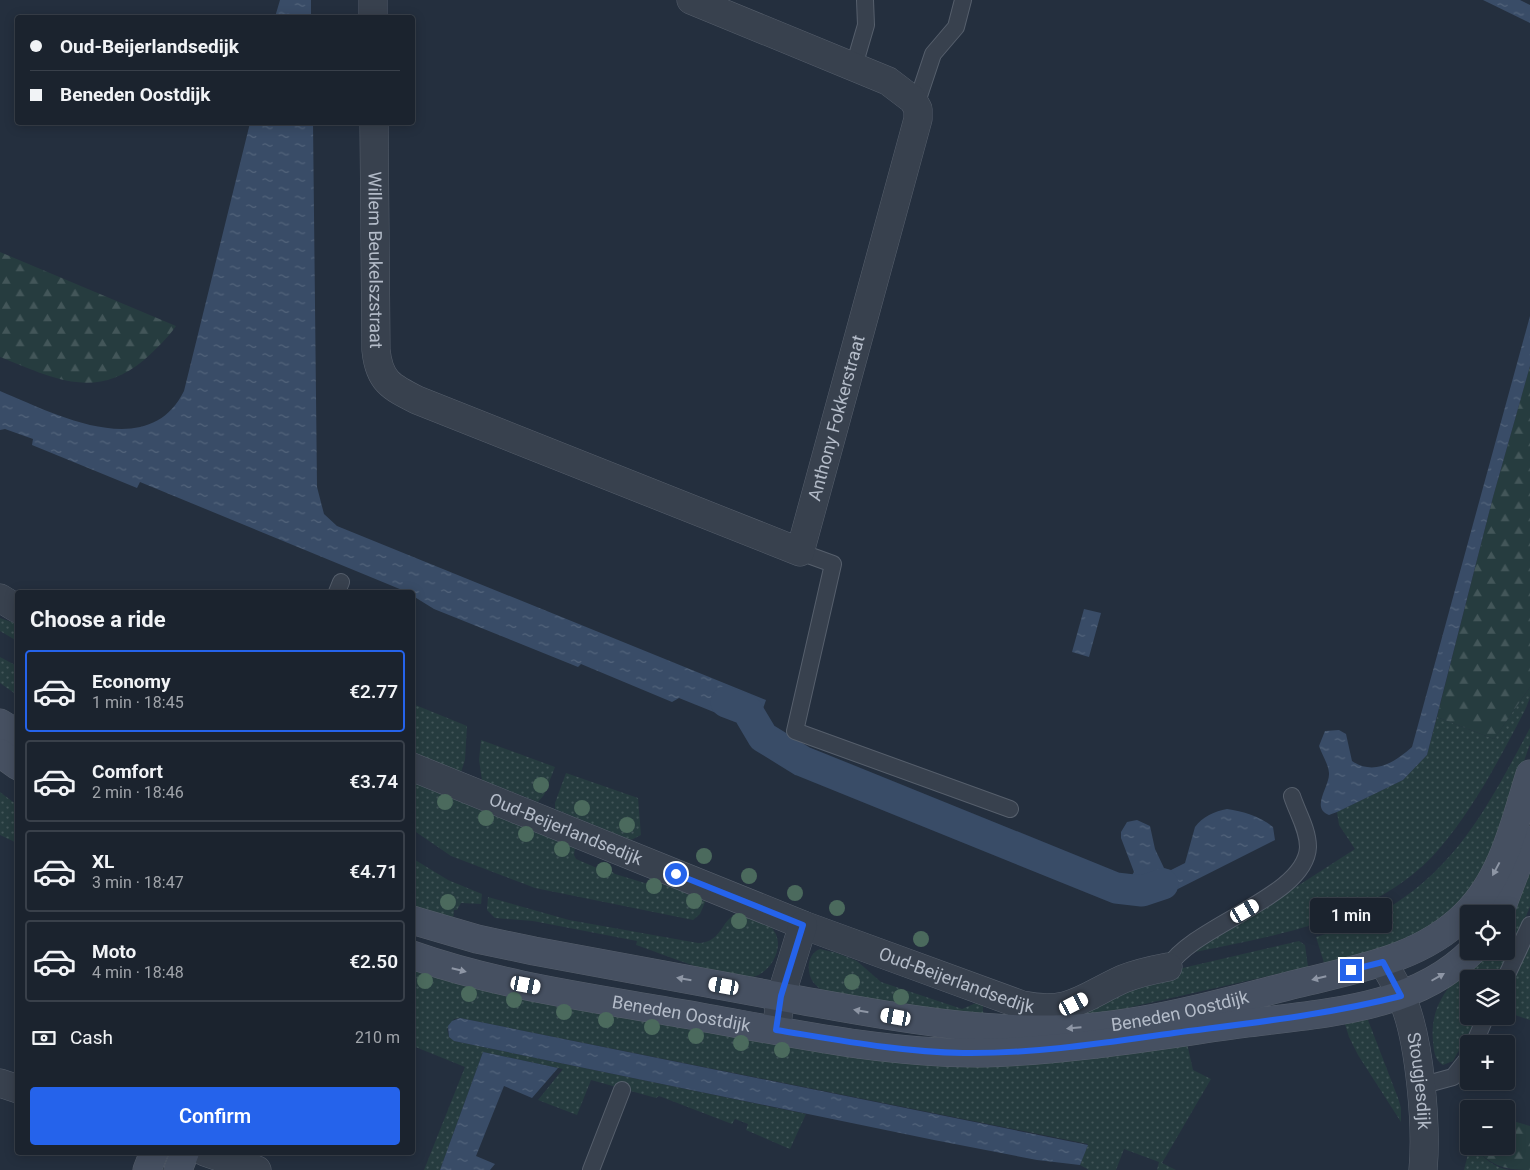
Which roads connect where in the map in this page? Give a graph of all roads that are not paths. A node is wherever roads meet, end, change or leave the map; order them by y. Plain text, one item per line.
1 (373, 0) edge
2 (691, 0) edge
3 (865, 0) edge
4 (963, 0) edge
5 (373, 15) edge
6 (854, 66) junction
7 (916, 105) junction
8 (374, 125) edge
9 (800, 552) junction
10 (0, 598) edge
11 (15, 607) edge
12 (0, 723) edge
13 (15, 732) edge
14 (0, 753) edge
15 (15, 764) edge
16 (415, 768) edge
17 (1530, 774) edge
18 (1292, 796) dead end
19 (1010, 810) dead end
20 (1530, 831) edge
21 (1502, 905) edge
22 (415, 921) edge
23 (803, 925) junction
24 (1530, 925) edge
25 (415, 956) edge
26 (1461, 960) edge
27 (1383, 962) junction
28 (1168, 966) joint
29 (1509, 970) edge
30 (781, 996) junction
31 (1401, 996) junction
32 (776, 1030) junction
33 (1460, 1068) edge
34 (0, 1083) edge
35 (1420, 1086) junction
36 (15, 1088) edge
37 (622, 1090) dead end
38 (153, 1155) edge
39 (184, 1155) edge
40 (214, 1155) edge
41 (147, 1170) edge
42 (178, 1170) edge
43 (257, 1170) edge
44 (590, 1170) edge
45 (1423, 1170) edge

1 - 5 street
2 - 6 street
3 - 6 lane
4 - 7 lane
6 - 7 street
7 - 9 street, Anthony Fokkerstraat
8 - 9 street, Willem Beukelszstraat
9 - 19 lane
10 - 11 street
12 - 13 main road
14 - 15 main road
16 - 23 street, Oud-Beijerlandsedijk
17 -> 27 main road
18 - 28 lane
20 - 21 main road
30 -> 22 main road, Beneden Oostdijk
23 - 28 street, Oud-Beijerlandsedijk
23 - 30 street
24 - 29 lane
25 -> 32 main road, Beneden Oostdijk
31 -> 26 main road
27 -> 30 main road, Beneden Oostdijk
27 - 31 street, Stougjesdijk
30 - 32 street
31 - 32 main road, Beneden Oostdijk
31 - 35 street, Stougjesdijk
33 - 35 lane
34 - 36 street
35 - 45 street, Stougjesdijk
37 - 44 lane
38 - 41 main road
39 - 42 main road
40 - 43 street

